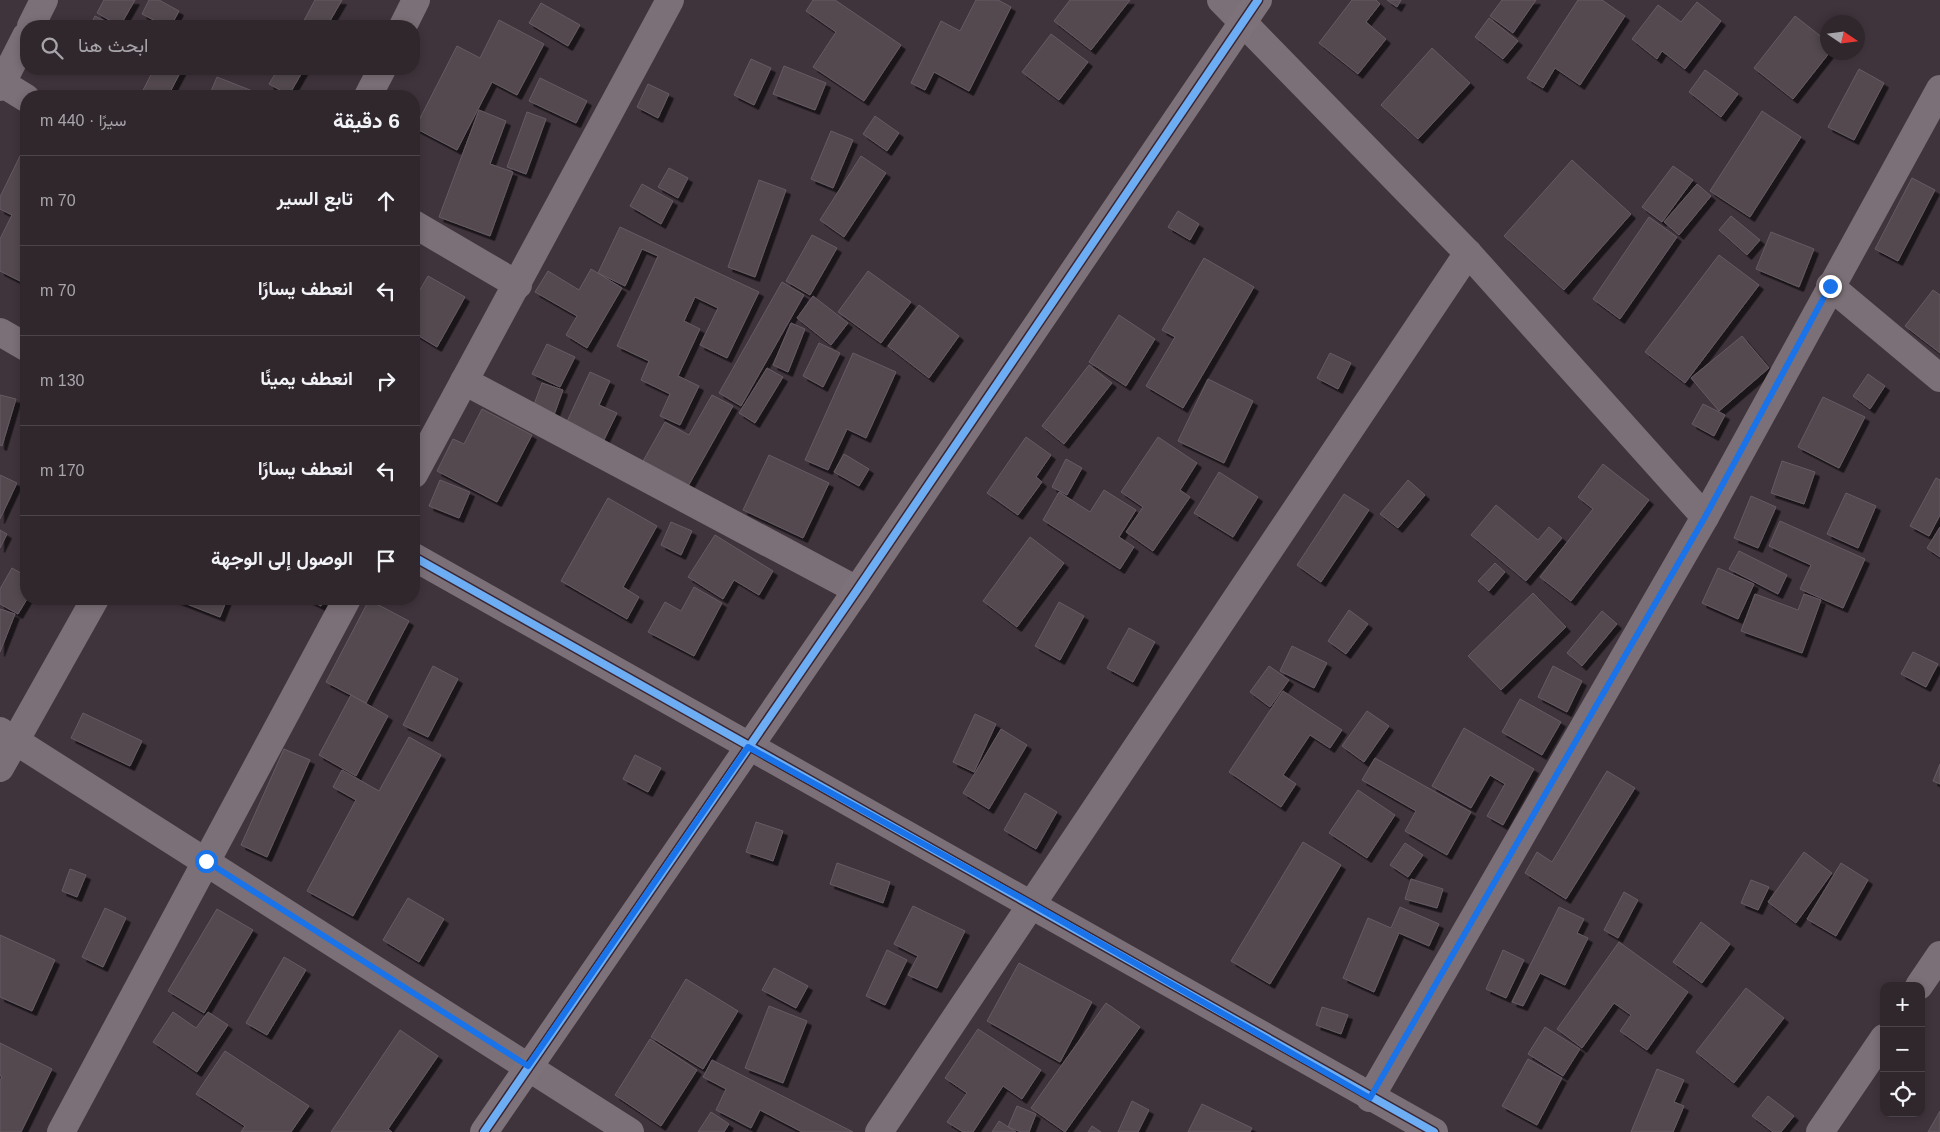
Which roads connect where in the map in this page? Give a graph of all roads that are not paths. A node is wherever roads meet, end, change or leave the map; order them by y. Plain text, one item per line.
1 (44, 0) edge
2 (416, 0) edge
3 (670, 0) edge
4 (1221, 0) edge
5 (1258, 0) edge
6 (34, 20) edge
7 (406, 20) edge
8 (1243, 23) junction
9 (20, 48) edge
10 (379, 75) edge
11 (1, 84) edge
12 (1940, 89) edge
13 (371, 90) edge
14 (20, 95) edge
15 (420, 228) edge
16 (1468, 253) junction
17 (518, 285) junction
18 (1830, 286) junction
19 (0, 332) edge
20 (20, 344) edge
21 (1940, 378) edge
22 (464, 381) junction
23 (420, 463) edge
24 (1705, 517) junction
25 (420, 560) edge
26 (857, 590) junction
27 (91, 605) edge
28 (343, 605) edge
29 (8, 736) edge
30 (748, 747) junction
31 (0, 768) edge
32 (206, 861) junction
33 (1032, 904) junction
34 (1940, 955) edge
35 (1922, 982) edge
36 (1880, 1044) edge
37 (528, 1066) junction
38 (1370, 1098) junction
39 (61, 1132) edge
40 (484, 1132) edge
41 (630, 1132) edge
42 (879, 1132) edge
43 (1434, 1132) edge
44 (1820, 1132) edge

1 - 6 street
2 - 7 street
3 - 17 street
4 - 8 street
5 - 8 street
8 - 16 street
8 - 26 street
9 - 11 street
10 - 13 street
11 - 14 street
12 - 18 street
15 - 17 street
16 - 24 street
16 - 33 street
17 - 22 street
18 - 21 street
18 - 24 street
19 - 20 street
22 - 23 street
22 - 26 street
24 - 38 street
25 - 30 street
26 - 30 street
27 - 29 street
28 - 32 street
29 - 31 street
29 - 32 street
30 - 33 street
30 - 37 street
32 - 37 street
32 - 39 street
33 - 38 street
33 - 42 street
34 - 35 street
36 - 44 street
37 - 40 street
37 - 41 street
38 - 43 street

